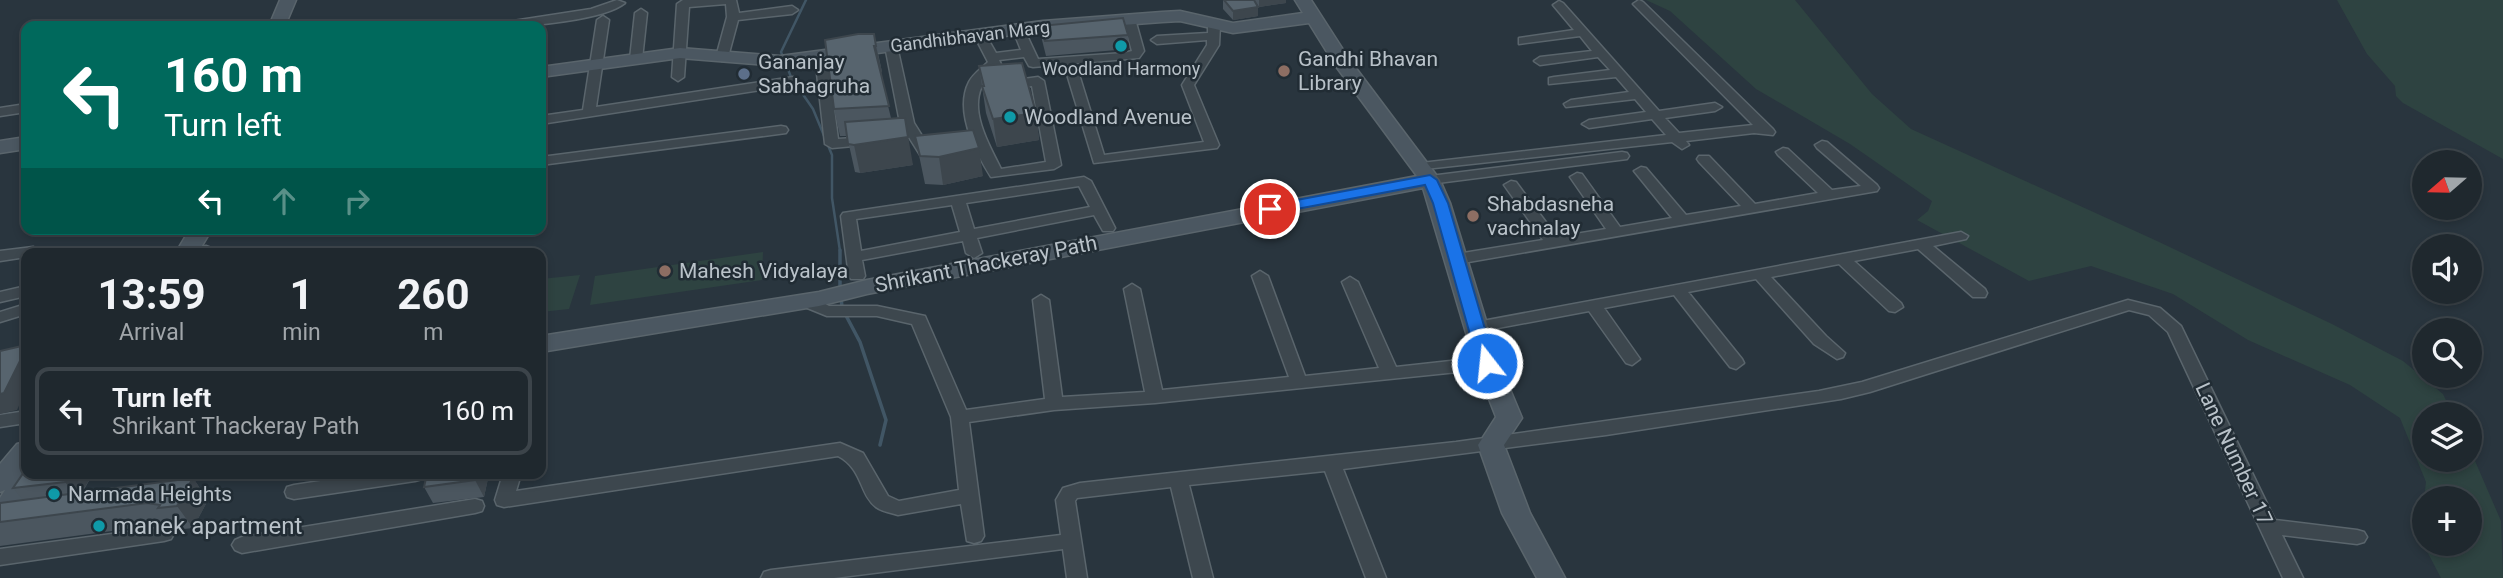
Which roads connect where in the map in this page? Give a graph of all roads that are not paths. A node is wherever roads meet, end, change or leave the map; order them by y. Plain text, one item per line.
1 (288, 0) edge
2 (302, 0) edge
3 (721, 0) edge
4 (728, 0) edge
5 (1303, 0) edge
6 (619, 3) dead end
7 (1639, 4) dead end
8 (1559, 5) dead end
9 (792, 10) dead end
10 (641, 13) dead end
11 (733, 17) junction
12 (1315, 17) junction
13 (1129, 19) junction
14 (603, 20) dead end
15 (279, 21) edge
16 (294, 21) edge
17 (545, 21) edge
18 (1019, 30) junction
19 (1214, 31) junction
20 (1583, 32) junction
21 (980, 35) junction
22 (1157, 40) dead end
23 (1523, 41) dead end
24 (891, 46) junction
25 (680, 53) junction
26 (1602, 53) junction
27 (821, 56) junction
28 (722, 57) junction
29 (1031, 58) junction
30 (636, 59) junction
31 (993, 60) junction
32 (1540, 61) dead end
33 (596, 64) junction
34 (546, 71) edge
35 (1072, 71) dead end
36 (1619, 73) junction
37 (678, 77) dead end
38 (793, 81) dead end
39 (1554, 81) dead end
40 (1638, 95) junction
41 (1572, 104) dead end
42 (1715, 107) dead end
43 (21, 109) edge
44 (0, 112) edge
45 (589, 113) junction
46 (1656, 115) junction
47 (546, 119) edge
48 (1589, 124) dead end
49 (781, 130) dead end
50 (880, 141) edge
51 (21, 144) edge
52 (1681, 144) junction
53 (1822, 145) dead end
54 (0, 147) edge
55 (1783, 152) dead end
56 (941, 157) edge
57 (1704, 159) dead end
58 (546, 160) edge
59 (1641, 171) dead end
60 (1418, 173) junction
61 (1577, 177) dead end
62 (1511, 185) dead end
63 (1829, 196) junction
64 (958, 199) junction
65 (1752, 209) junction
66 (1104, 219) junction
67 (1683, 221) junction
68 (1616, 232) junction
69 (211, 235) edge
70 (1961, 236) dead end
71 (1553, 243) junction
72 (1921, 243) junction
73 (971, 245) junction
74 (197, 248) edge
75 (21, 253) edge
76 (0, 256) edge
77 (1842, 258) junction
78 (1457, 259) junction
79 (1761, 275) junction
80 (852, 276) junction
81 (1260, 276) dead end
82 (1350, 282) dead end
83 (1132, 289) dead end
84 (1678, 290) junction
85 (21, 292) edge
86 (1979, 293) dead end
87 (814, 295) junction
88 (0, 297) edge
89 (1041, 300) dead end
90 (1593, 305) junction
91 (1895, 307) dead end
92 (21, 311) edge
93 (0, 317) edge
94 (1477, 327) junction
95 (546, 328) edge
96 (546, 343) edge
97 (1837, 354) dead end
98 (1632, 359) dead end
99 (1487, 363) junction
100 (1737, 363) dead end
101 (1390, 373) junction
102 (1298, 382) junction
103 (1155, 397) junction
104 (1054, 404) junction
105 (960, 417) junction
106 (21, 418) edge
107 (0, 421) edge
108 (1491, 444) junction
109 (1331, 462) junction
110 (381, 479) edge
111 (510, 479) edge
112 (1178, 480) junction
113 (18, 488) edge
114 (294, 492) dead end
115 (970, 495) junction
116 (475, 506) dead end
117 (0, 519) edge
118 (2268, 526) junction
119 (164, 534) dead end
120 (974, 536) dead end
121 (2357, 537) dead end
122 (1070, 541) junction
123 (242, 545) dead end
124 (0, 557) edge
125 (771, 578) edge
126 (1077, 578) edge
127 (1203, 578) edge
128 (1376, 578) edge
129 (1551, 578) edge
130 (2293, 578) edge

1 - 15 street
2 - 16 main road
3 - 25 street
4 - 11 street
5 - 12 street
6 - 17 street
7 - 52 street
8 - 20 street
9 - 11 street
10 - 30 street
11 - 28 street
12 - 19 street, Gandhibhavan Marg
12 - 60 street
13 - 18 street, Gandhibhavan Marg
13 - 19 street, Gandhibhavan Marg
13 - 29 street
14 - 33 street
18 - 21 street, Gandhibhavan Marg
18 - 29 street
19 - 22 street
19 - 35 street
20 - 23 street
20 - 26 street
21 - 24 street, Gandhibhavan Marg
21 - 31 street
24 - 27 street, Gandhibhavan Marg
24 - 56 street
25 - 28 street, Gandhibhavan Marg
25 - 30 street, Gandhibhavan Marg
25 - 37 street
26 - 32 street
26 - 36 street
27 - 28 street, Gandhibhavan Marg
27 - 50 street
29 - 31 street
30 - 33 street, Gandhibhavan Marg
31 - 31 street
33 - 34 street, Gandhibhavan Marg
33 - 45 street
36 - 39 street
36 - 40 street
38 - 45 street
40 - 41 street
40 - 46 street
42 - 46 street
43 - 44 street
45 - 47 street
46 - 48 street
46 - 52 street
49 - 58 street
51 - 54 street
52 - 60 street
53 - 63 street
55 - 63 street
57 - 65 street
59 - 67 street
60 - 66 street, Shrikant Thackeray Path
60 - 78 street
60 - 80 street, Shrikant Thackeray Path
61 - 68 street
62 - 71 street
63 - 65 street
64 - 66 street
64 - 73 street
64 - 80 street
65 - 67 street
66 - 73 street, Shrikant Thackeray Path
67 - 68 street
68 - 71 street
69 - 74 street
70 - 72 street
71 - 78 street
72 - 77 street
72 - 86 street
73 - 80 street, Shrikant Thackeray Path
75 - 76 street
77 - 79 street
77 - 91 street
78 - 94 street
79 - 84 street
79 - 97 street
80 - 87 street, Shrikant Thackeray Path
81 - 102 street
82 - 101 street
83 - 103 street
84 - 90 street
84 - 100 street
85 - 88 street
87 - 95 street, Shrikant Thackeray Path
87 - 96 street, Shrikant Thackeray Path
87 - 105 street
89 - 104 street
90 - 94 street
90 - 98 street
92 - 93 street
94 - 99 street
99 - 101 street
99 - 108 street
101 - 102 street
102 - 103 street
103 - 104 street
104 - 105 street
105 - 115 street
106 - 107 street
108 - 109 street
108 - 118 street, Lane Number 17
108 - 129 street
109 - 112 street
109 - 128 street
110 - 114 street
111 - 115 street
112 - 122 street
112 - 127 street
113 - 117 street
115 - 120 street
116 - 123 street
118 - 121 street
118 - 130 street, Lane Number 17
119 - 124 street
122 - 125 street
122 - 126 street

